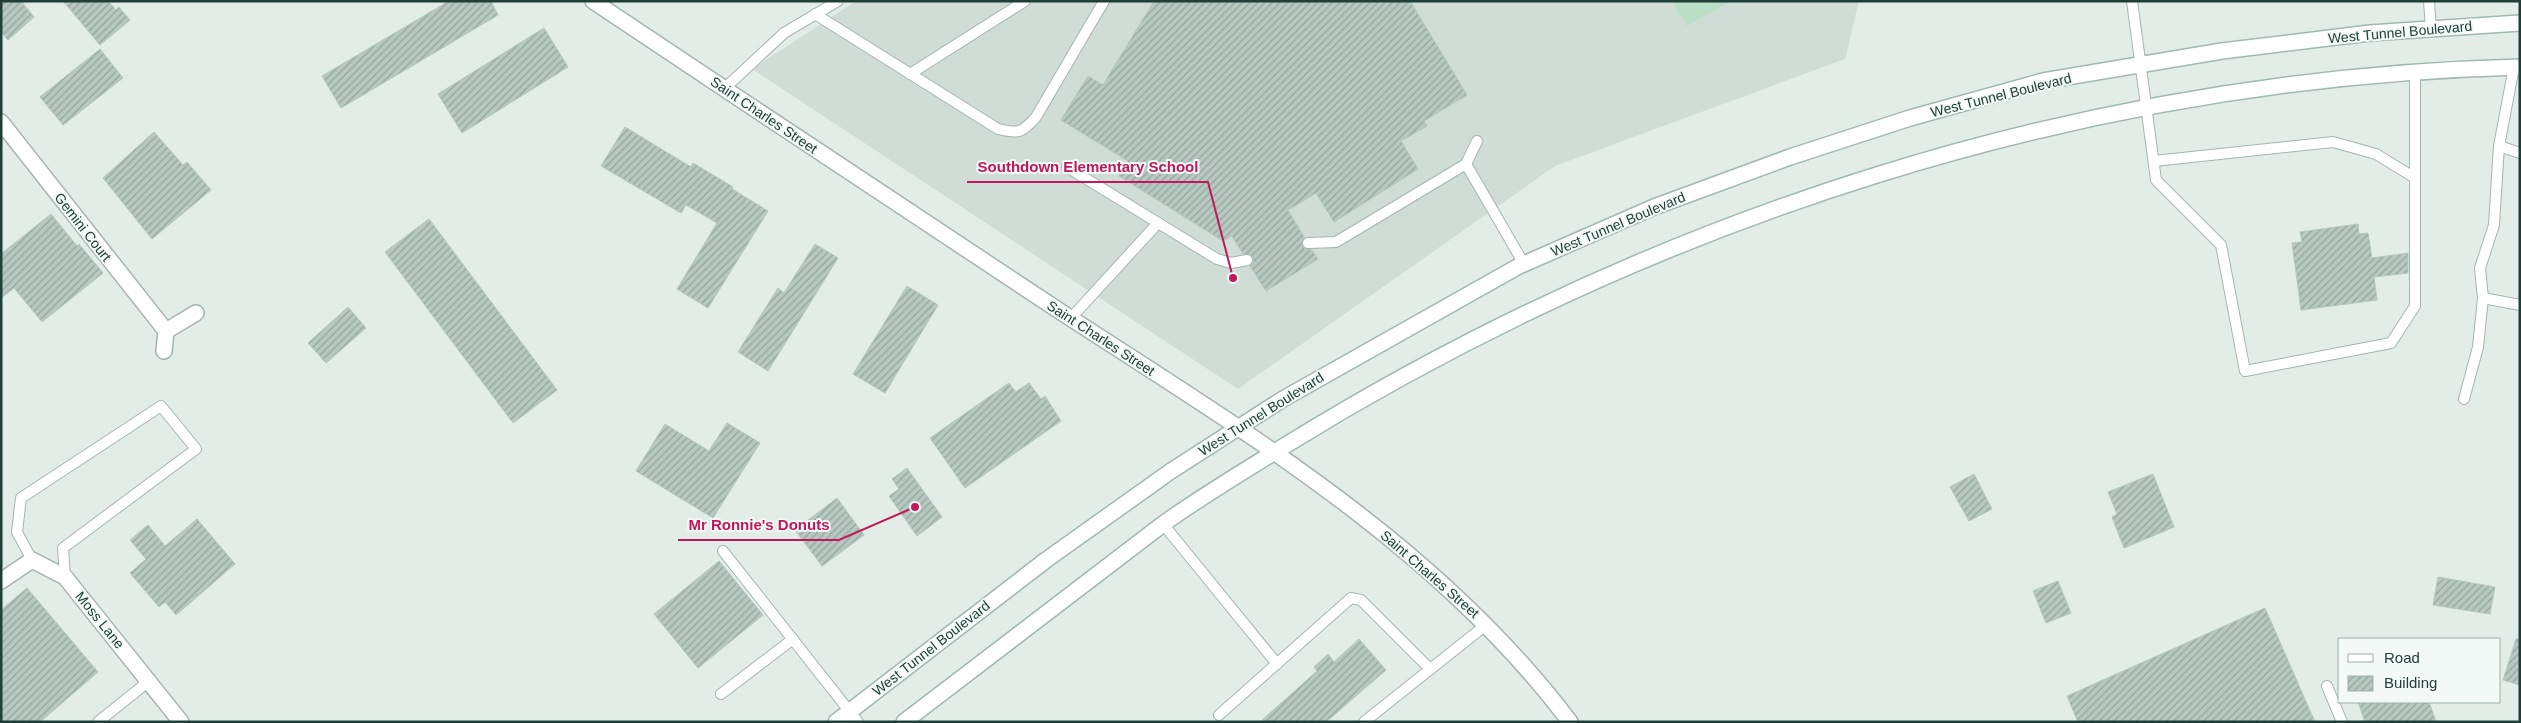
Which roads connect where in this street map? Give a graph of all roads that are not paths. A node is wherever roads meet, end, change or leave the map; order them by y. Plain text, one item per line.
1 (593, 1) edge
2 (838, 1) edge
3 (1025, 1) edge
4 (1104, 1) edge
5 (2132, 1) edge
6 (2429, 1) edge
7 (816, 14) junction
8 (2520, 23) edge
9 (2431, 29) junction
10 (2140, 65) junction
11 (2517, 67) edge
12 (2415, 73) junction
13 (910, 74) junction
14 (724, 89) junction
15 (2146, 109) junction
16 (1, 122) edge
17 (1477, 141) dead end
18 (2499, 146) junction
19 (2520, 153) edge
20 (2154, 161) junction
21 (1466, 164) junction
22 (1067, 167) dead end
23 (2415, 178) junction
24 (1158, 223) junction
25 (1308, 243) dead end
26 (1247, 260) dead end
27 (1524, 264) junction
28 (2483, 298) junction
29 (2520, 305) edge
30 (196, 313) dead end
31 (1072, 318) junction
32 (166, 331) junction
33 (164, 351) dead end
34 (2464, 399) dead end
35 (1238, 427) junction
36 (1275, 452) junction
37 (1163, 524) junction
38 (723, 551) dead end
39 (32, 560) junction
40 (65, 577) junction
41 (1, 581) edge
42 (1487, 624) junction
43 (793, 639) junction
44 (1277, 664) junction
45 (1430, 669) junction
46 (149, 681) junction
47 (2327, 686) dead end
48 (721, 694) dead end
49 (1219, 715) dead end
50 (853, 717) edge
51 (98, 722) edge
52 (180, 722) edge
53 (836, 722) edge
54 (904, 722) edge
55 (1364, 722) edge
56 (1570, 722) edge
57 (2342, 722) edge

1 - 14 main road, Saint Charles Street
2 - 7 lane
3 - 13 lane
4 - 13 lane
5 - 10 lane
6 - 9 lane
7 - 13 lane
7 - 14 lane
8 - 9 main road, West Tunnel Boulevard
9 - 10 main road, West Tunnel Boulevard
10 - 15 lane
10 - 27 main road, West Tunnel Boulevard
11 - 12 main road
11 - 18 lane
12 - 15 main road
12 - 23 lane
14 - 31 main road, Saint Charles Street
15 - 20 lane
15 - 36 main road
16 - 32 main road, Gemini Court
17 - 21 lane
18 - 19 lane
18 - 28 lane
20 - 23 lane
20 - 23 lane
21 - 25 lane
21 - 27 lane
22 - 24 lane
24 - 26 lane
24 - 31 lane
27 - 35 main road, West Tunnel Boulevard
28 - 29 lane
28 - 34 lane
30 - 32 main road
31 - 35 main road, Saint Charles Street
32 - 33 main road
35 - 36 main road, Saint Charles Street
35 - 50 main road, West Tunnel Boulevard
36 - 37 main road
36 - 42 main road, Saint Charles Street
37 - 44 lane
37 - 54 main road
38 - 43 lane
39 - 40 main road, Moss Lane
39 - 40 lane
39 - 41 main road
40 - 46 main road, Moss Lane
42 - 45 lane
42 - 56 main road, Saint Charles Street
43 - 48 lane
43 - 50 lane
44 - 45 lane
44 - 49 lane
45 - 55 lane
46 - 51 lane
46 - 52 main road, Moss Lane
47 - 57 lane
50 - 53 main road, West Tunnel Boulevard

